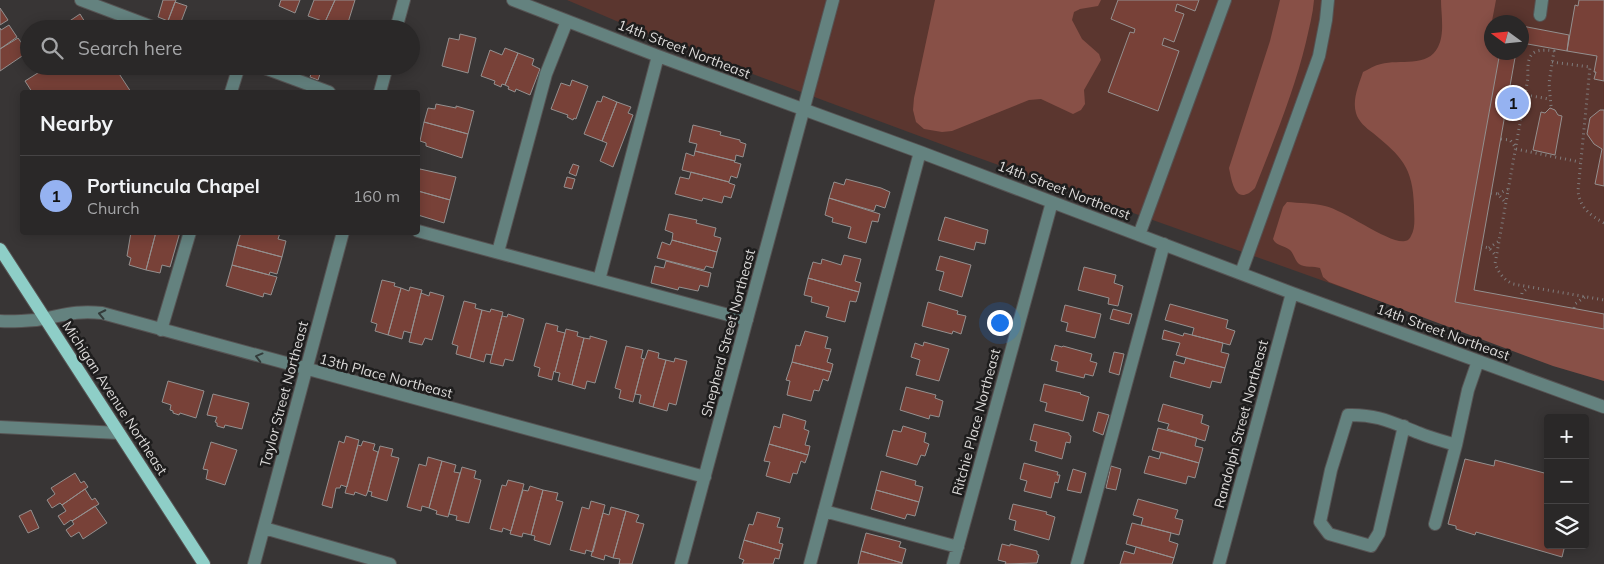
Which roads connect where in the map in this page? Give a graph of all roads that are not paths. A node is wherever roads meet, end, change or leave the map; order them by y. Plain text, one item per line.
1 (81, 0) edge
2 (404, 0) edge
3 (514, 0) edge
4 (833, 0) edge
5 (1225, 0) edge
6 (1328, 0) edge
7 (1542, 0) edge
8 (1540, 15) dead end
9 (134, 20) edge
10 (398, 20) edge
11 (567, 21) junction
12 (658, 56) junction
13 (236, 75) edge
14 (283, 75) edge
15 (385, 75) edge
16 (232, 90) edge
17 (324, 90) edge
18 (381, 90) edge
19 (804, 110) junction
20 (920, 152) junction
21 (1052, 202) junction
22 (420, 232) edge
23 (189, 235) edge
24 (342, 235) edge
25 (1139, 235) junction
26 (1164, 244) junction
27 (0, 249) edge
28 (498, 252) junction
29 (1241, 273) junction
30 (600, 280) junction
31 (1292, 293) junction
32 (45, 318) junction
33 (747, 320) junction
34 (0, 321) edge
35 (161, 330) junction
36 (1478, 361) junction
37 (306, 369) junction
38 (1604, 407) edge
39 (1404, 426) junction
40 (0, 427) edge
41 (119, 432) junction
42 (1456, 445) junction
43 (705, 477) junction
44 (824, 511) junction
45 (1435, 524) dead end
46 (264, 528) junction
47 (958, 547) junction
48 (204, 564) edge
49 (254, 564) edge
50 (390, 564) edge
51 (682, 564) edge
52 (810, 564) edge
53 (953, 564) edge
54 (1077, 564) edge
55 (1220, 564) edge

1 - 9 street
2 - 10 street
3 - 11 street, 14th Street Northeast
4 - 19 street, Shepherd Street Northeast
5 - 25 street
6 - 29 street
7 - 8 street
11 - 12 street, 14th Street Northeast
11 - 28 street
12 - 19 street, 14th Street Northeast
12 - 30 street
13 - 16 street
14 - 17 street
15 - 18 street
19 - 20 street, 14th Street Northeast
19 - 33 street, Shepherd Street Northeast
20 - 21 street, 14th Street Northeast
20 - 44 street
21 - 25 street, 14th Street Northeast
21 - 47 street, Ritchie Place Northeast
22 - 28 street
23 - 35 street
24 - 37 street, Taylor Street Northeast
25 - 26 street, 14th Street Northeast
26 - 29 street, 14th Street Northeast
26 - 54 street
27 - 32 main road, Michigan Avenue Northeast
28 - 30 street
29 - 31 street, 14th Street Northeast
30 - 33 street
31 - 36 street, 14th Street Northeast
31 - 55 street, Randolph Street Northeast
32 - 34 street, 13th Place Northeast
35 -> 32 street, 13th Place Northeast
32 - 41 main road, Michigan Avenue Northeast
33 - 43 street, Shepherd Street Northeast
37 -> 35 street, 13th Place Northeast
36 - 38 street, 14th Street Northeast
36 - 42 street
37 - 43 street, 13th Place Northeast
37 - 46 street, Taylor Street Northeast
39 - 39 street
39 - 42 street
40 - 41 street
41 - 48 main road, Michigan Avenue Northeast
42 - 45 street
43 - 51 street, Shepherd Street Northeast
44 - 47 street
44 - 52 street
46 - 49 street, Taylor Street Northeast
46 - 50 street
47 - 53 street, Ritchie Place Northeast

